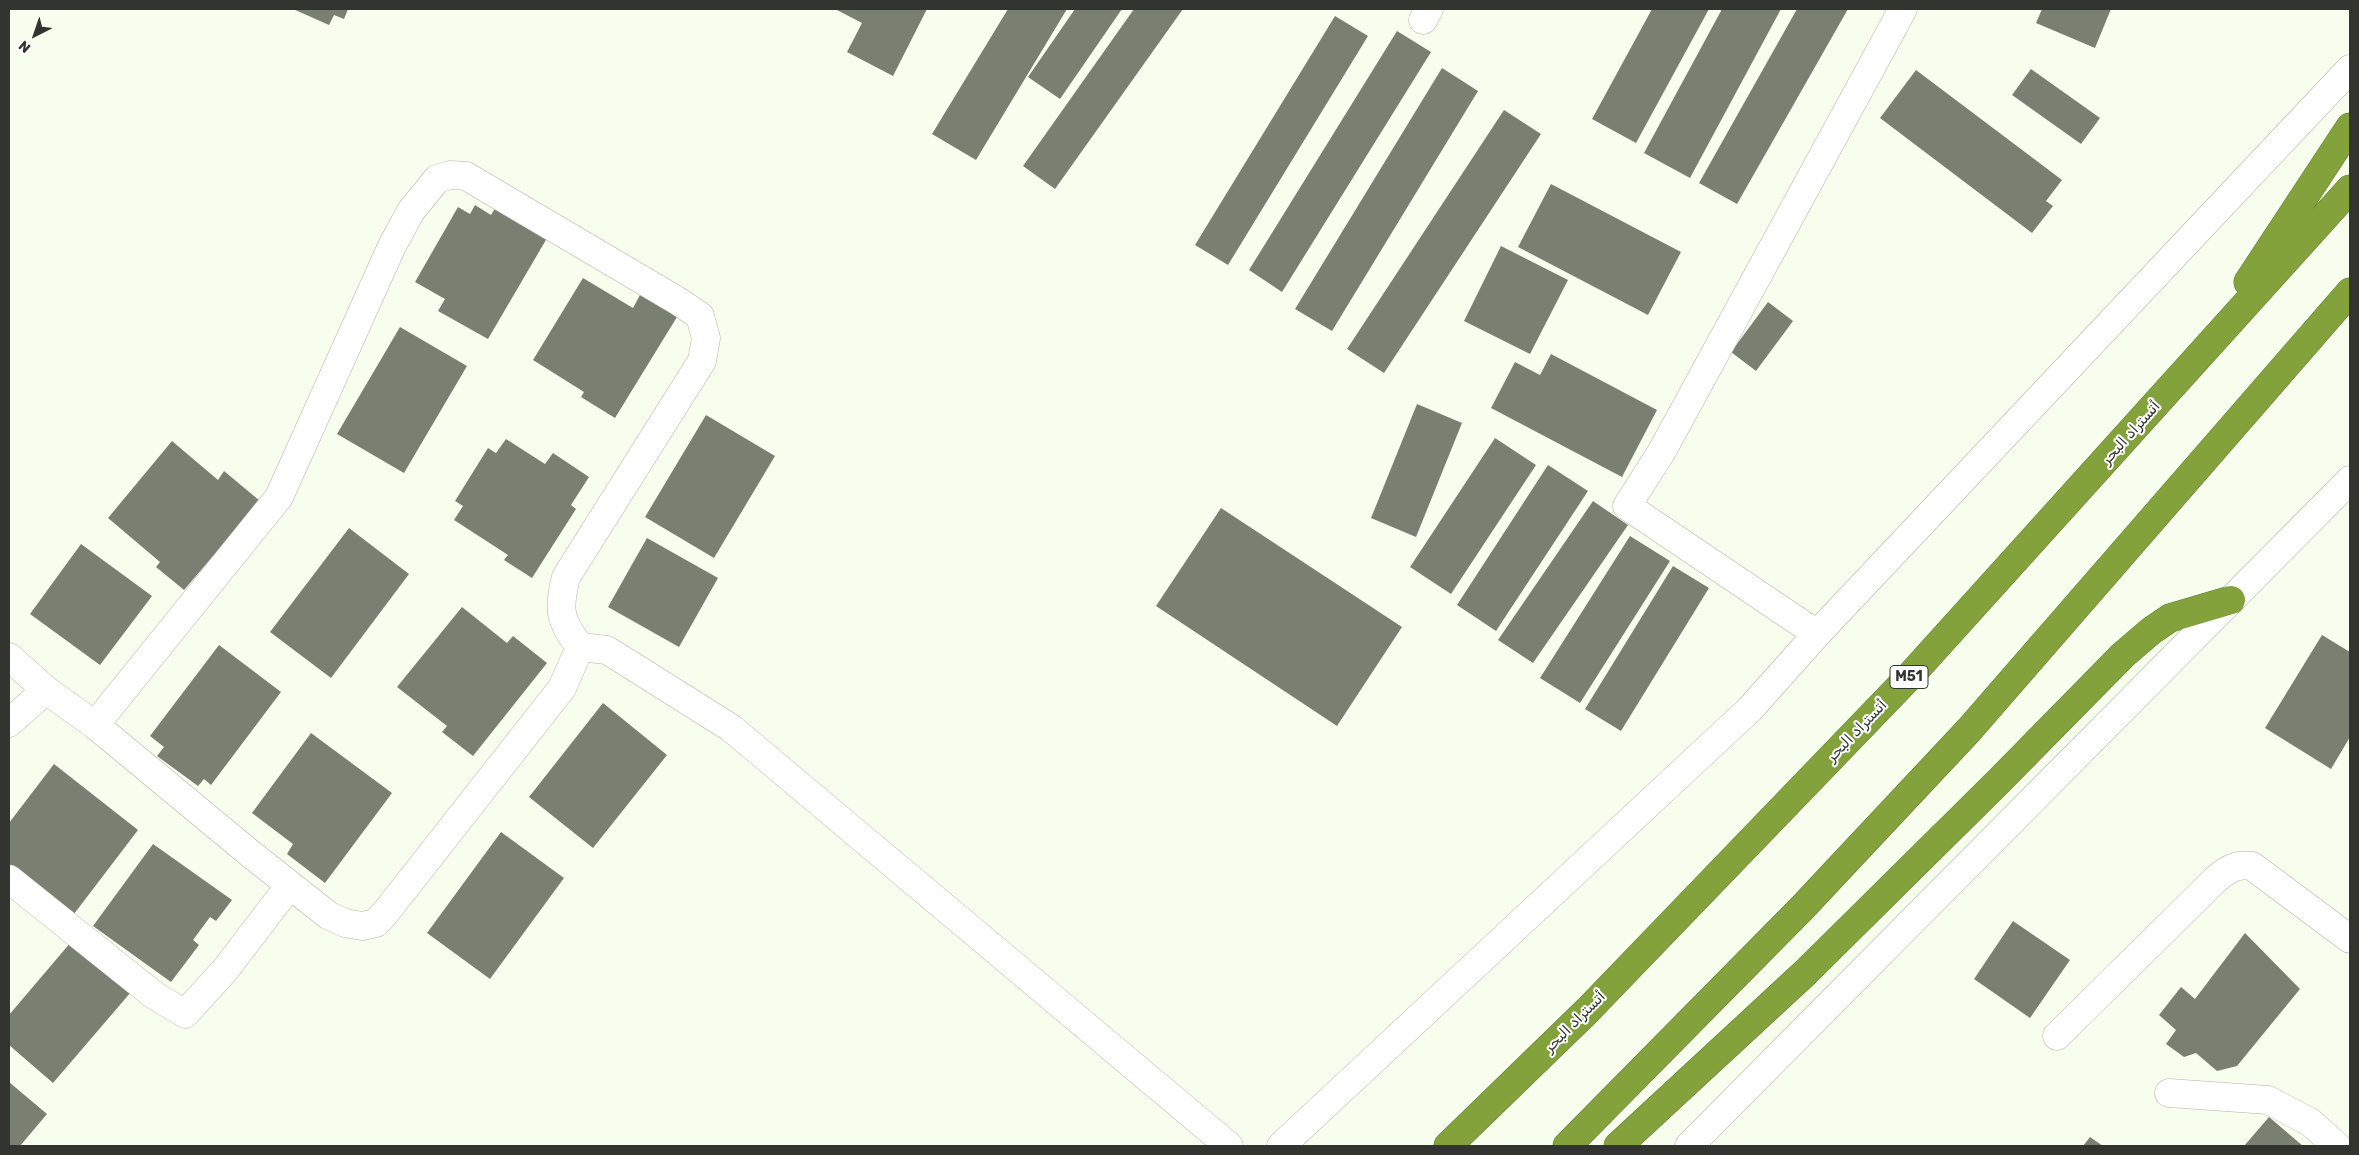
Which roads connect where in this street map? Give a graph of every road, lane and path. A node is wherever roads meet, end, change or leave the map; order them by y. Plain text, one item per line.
1 (1903, 9) edge
2 (2350, 70) edge
3 (2350, 127) edge
4 (2350, 189) edge
5 (2350, 292) edge
6 (2196, 361) junction
7 (2350, 480) edge
8 (2231, 600) junction
9 (1818, 634) junction
10 (580, 647) junction
11 (9, 657) edge
12 (46, 690) junction
13 (9, 723) edge
14 (95, 725) junction
15 (9, 879) edge
16 (290, 885) junction
17 (2350, 939) edge
18 (2057, 1036) dead end
19 (2169, 1093) dead end
20 (1229, 1146) edge
21 (1281, 1146) edge
22 (1448, 1146) edge
23 (1567, 1146) edge
24 (1618, 1146) edge
25 (1689, 1146) edge
26 (2337, 1146) edge

1 - 9 street
2 - 9 street
3 - 6 highway
4 - 6 highway, أتستراد البحر / M51
5 - 23 highway
6 - 22 highway, أتستراد البحر / M51
7 - 8 street
8 - 24 highway
8 - 25 street
9 - 21 street
10 - 14 street
10 - 16 street
10 - 20 street
11 - 12 street
12 - 13 street
12 - 14 street
14 - 16 street
15 - 16 street
17 - 18 street
19 - 26 street

